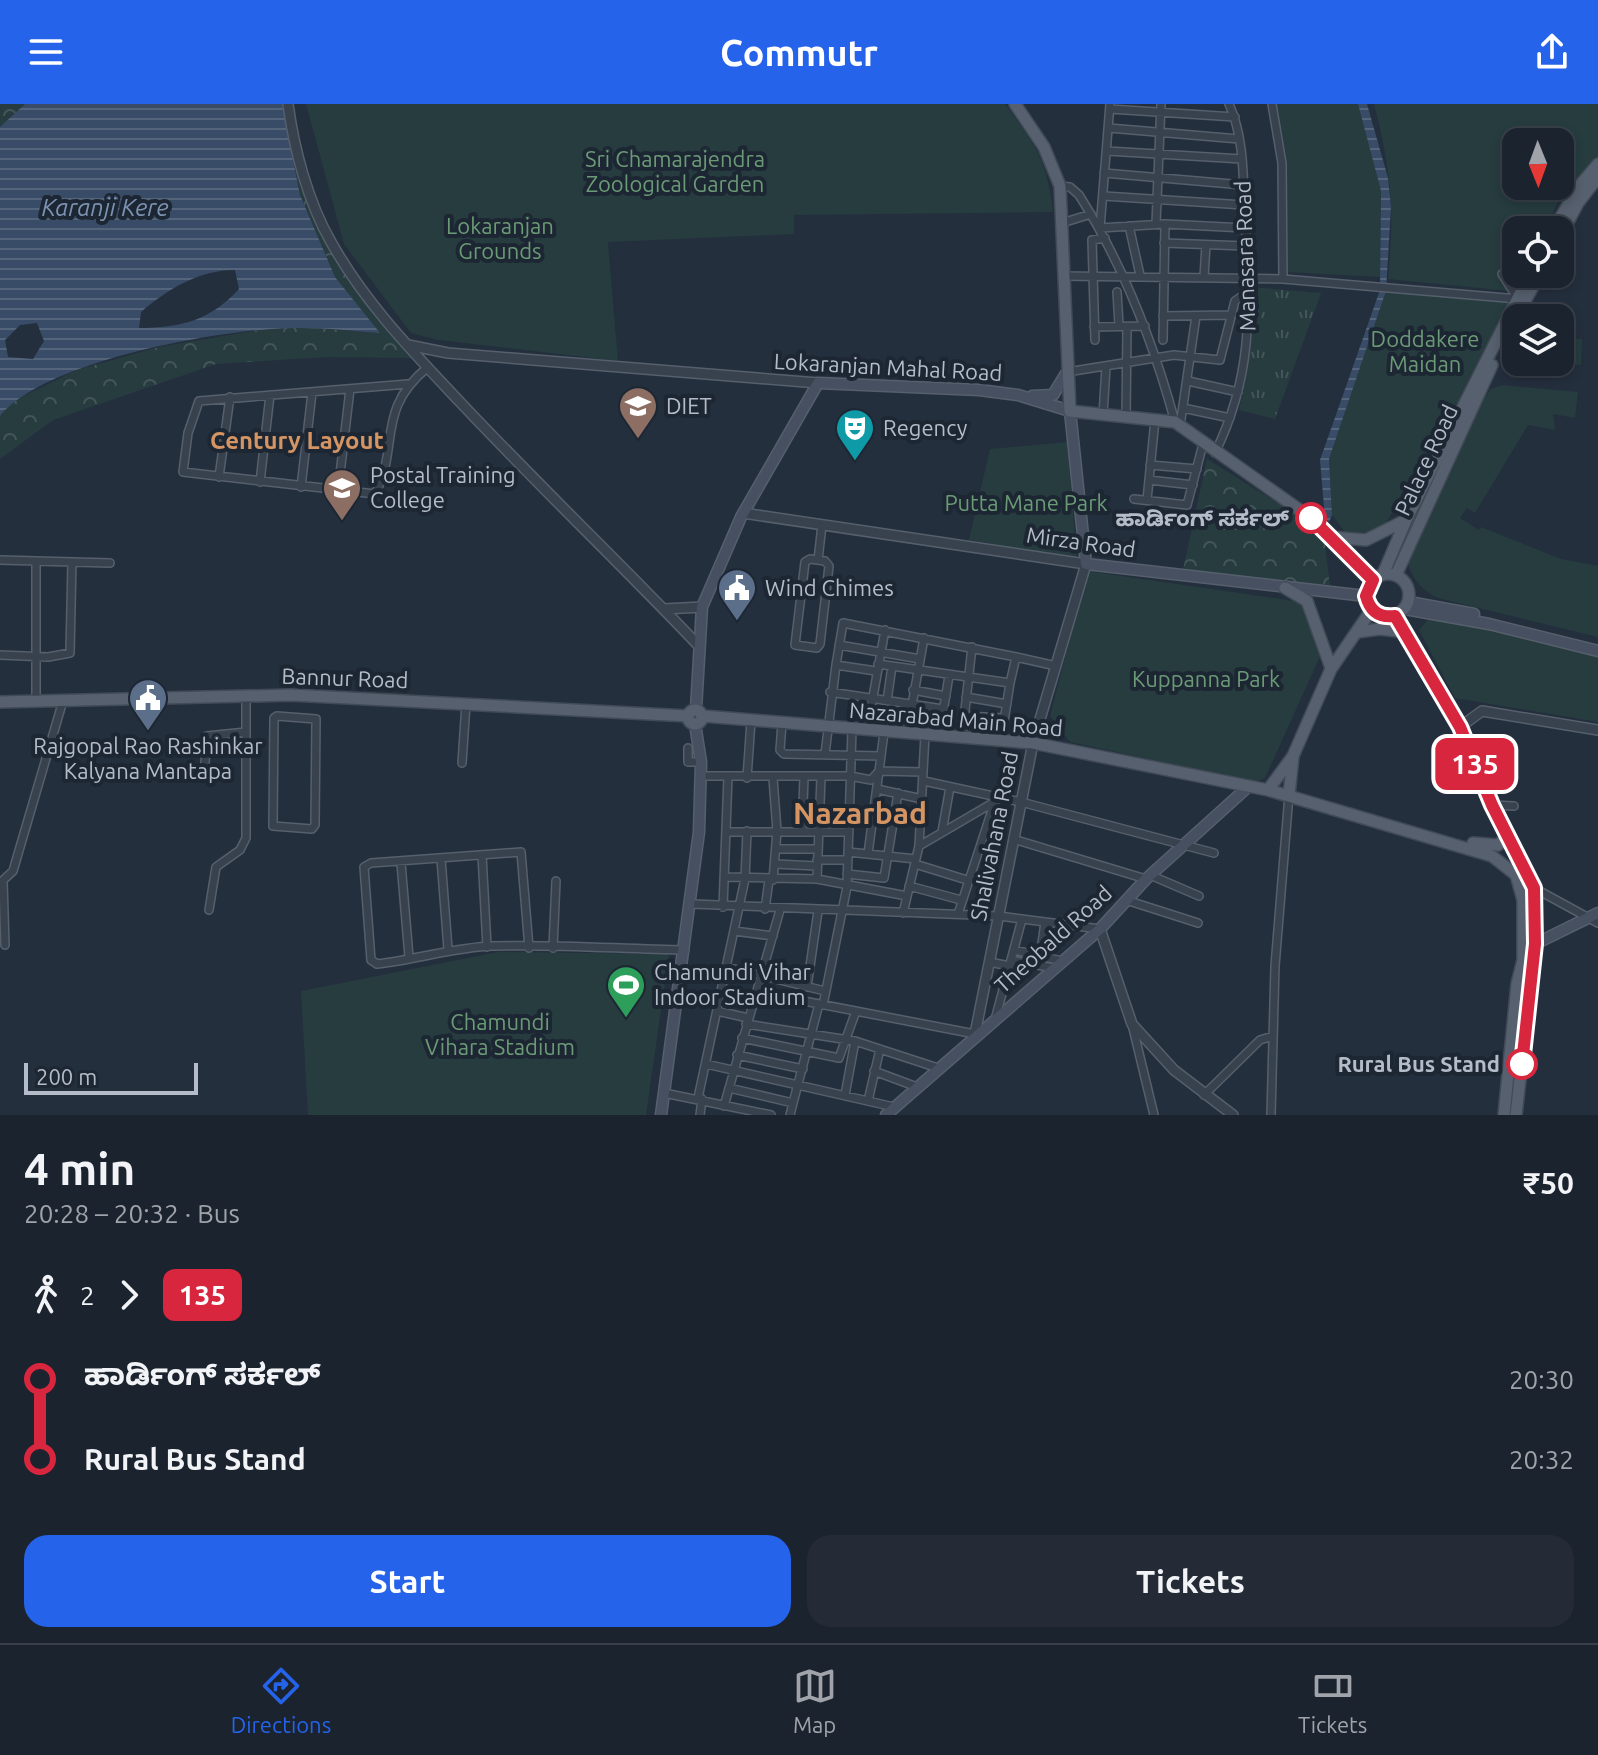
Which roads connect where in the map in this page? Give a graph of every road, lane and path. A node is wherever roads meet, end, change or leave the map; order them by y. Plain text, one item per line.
1 (288, 104) edge
2 (1015, 104) edge
3 (1229, 104) edge
4 (1272, 104) edge
5 (1110, 106) edge
6 (1161, 108) edge
7 (1235, 117) junction
8 (1109, 128) junction
9 (1159, 133) junction
10 (1239, 139) junction
11 (1107, 151) junction
12 (1158, 154) junction
13 (1242, 159) junction
14 (1598, 164) edge
15 (1104, 173) junction
16 (1598, 177) edge
17 (1158, 179) junction
18 (1243, 185) junction
19 (1060, 186) junction
20 (1104, 196) junction
21 (1157, 199) junction
22 (1244, 205) junction
23 (1091, 214) junction
24 (1561, 216) edge
25 (1573, 216) edge
26 (1062, 223) junction
27 (1161, 224) junction
28 (1129, 226) junction
29 (1100, 228) junction
30 (1245, 228) junction
31 (1105, 238) junction
32 (1164, 243) junction
33 (1206, 245) junction
34 (1246, 246) junction
35 (1125, 275) junction
36 (1140, 275) junction
37 (1063, 276) junction
38 (1094, 276) junction
39 (1163, 276) junction
40 (1204, 277) junction
41 (1247, 278) junction
42 (1283, 279) junction
43 (1511, 288) edge
44 (1523, 288) edge
45 (1117, 292) dead end
46 (1248, 292) junction
47 (1518, 299) junction
48 (1231, 315) junction
49 (1163, 316) junction
50 (1196, 316) junction
51 (1123, 326) junction
52 (1145, 326) junction
53 (1094, 327) junction
54 (1095, 340) dead end
55 (1163, 340) dead end
56 (406, 344) junction
57 (1502, 345) edge
58 (1192, 355) junction
59 (1158, 360) junction
60 (1130, 363) junction
61 (428, 367) junction
62 (1106, 367) junction
63 (1067, 372) junction
64 (1188, 381) junction
65 (818, 383) junction
66 (408, 384) junction
67 (350, 389) junction
68 (1238, 392) junction
69 (312, 393) junction
70 (270, 395) junction
71 (1018, 395) junction
72 (230, 397) junction
73 (1183, 408) junction
74 (1070, 411) junction
75 (1103, 415) junction
76 (1126, 417) junction
77 (1230, 418) junction
78 (1155, 420) junction
79 (1178, 424) junction
80 (1203, 444) junction
81 (1215, 453) junction
82 (1150, 465) junction
83 (1197, 469) junction
84 (219, 477) junction
85 (1149, 480) junction
86 (260, 482) junction
87 (1193, 485) junction
88 (301, 487) junction
89 (338, 491) junction
90 (1134, 499) dead end
91 (1147, 500) junction
92 (743, 513) junction
93 (1406, 520) junction
94 (822, 525) junction
95 (1330, 537) junction
96 (0, 560) edge
97 (818, 560) junction
98 (36, 561) junction
99 (72, 562) junction
100 (110, 563) dead end
101 (1086, 564) junction
102 (1384, 576) junction
103 (1285, 588) junction
104 (1366, 596) junction
105 (702, 607) junction
106 (664, 609) junction
107 (1372, 609) junction
108 (1403, 609) junction
109 (885, 630) junction
110 (1357, 632) junction
111 (1406, 632) junction
112 (924, 638) junction
113 (1598, 644) edge
114 (698, 645) junction
115 (839, 645) junction
116 (972, 647) junction
117 (1598, 651) edge
118 (880, 652) junction
119 (0, 655) edge
120 (36, 656) junction
121 (1016, 657) junction
122 (920, 659) junction
123 (836, 665) junction
124 (892, 666) junction
125 (1056, 666) junction
126 (877, 667) junction
127 (1331, 669) junction
128 (918, 670) junction
129 (949, 676) junction
130 (969, 678) junction
131 (1010, 683) junction
132 (913, 690) junction
133 (830, 692) junction
134 (246, 695) junction
135 (296, 696) junction
136 (946, 696) junction
137 (966, 697) junction
138 (871, 698) junction
139 (887, 701) junction
140 (0, 702) edge
141 (36, 702) junction
142 (62, 704) junction
143 (466, 704) junction
144 (910, 704) junction
145 (1007, 704) junction
146 (943, 709) junction
147 (290, 716) junction
148 (301, 716) junction
149 (964, 716) junction
150 (695, 717) junction
151 (1004, 718) junction
152 (751, 721) junction
153 (782, 723) junction
154 (826, 727) junction
155 (1460, 727) junction
156 (852, 729) junction
157 (867, 730) junction
158 (1598, 730) edge
159 (246, 732) junction
160 (884, 732) junction
161 (907, 733) junction
162 (925, 735) junction
163 (939, 736) junction
164 (962, 737) junction
165 (1001, 740) junction
166 (1033, 743) junction
167 (688, 748) dead end
168 (825, 754) junction
169 (851, 755) junction
170 (881, 756) junction
171 (1293, 756) junction
172 (701, 762) junction
173 (205, 763) dead end
174 (462, 763) dead end
175 (879, 771) junction
176 (701, 776) junction
177 (850, 776) junction
178 (923, 776) junction
179 (728, 777) junction
180 (747, 778) junction
181 (773, 778) junction
182 (804, 778) junction
183 (821, 778) junction
184 (1249, 786) junction
185 (950, 787) junction
186 (877, 789) junction
187 (1268, 790) junction
188 (898, 793) junction
189 (1289, 795) junction
190 (922, 799) junction
191 (997, 800) junction
192 (1021, 802) junction
193 (1492, 805) junction
194 (1514, 806) dead end
195 (802, 830) junction
196 (747, 831) junction
197 (777, 831) junction
198 (818, 831) junction
199 (726, 832) junction
200 (849, 832) junction
201 (942, 832) junction
202 (1437, 837) junction
203 (1508, 837) junction
204 (1013, 839) junction
205 (1187, 843) junction
206 (919, 846) junction
207 (776, 849) junction
208 (818, 849) junction
209 (1214, 853) dead end
210 (868, 854) junction
211 (482, 855) junction
212 (848, 856) junction
213 (888, 856) junction
214 (441, 859) junction
215 (916, 862) junction
216 (401, 863) junction
217 (817, 863) junction
218 (775, 864) junction
219 (847, 874) junction
220 (724, 877) junction
221 (1148, 877) junction
222 (745, 879) junction
223 (817, 879) junction
224 (771, 880) junction
225 (967, 880) junction
226 (556, 881) dead end
227 (2, 882) edge
228 (909, 886) junction
229 (847, 887) junction
230 (1534, 888) junction
231 (907, 896) junction
232 (1199, 896) dead end
233 (961, 900) junction
234 (1126, 900) junction
235 (692, 904) junction
236 (723, 907) junction
237 (739, 908) junction
238 (765, 909) junction
239 (209, 910) dead end
240 (780, 910) junction
241 (818, 911) junction
242 (841, 912) junction
243 (903, 913) junction
244 (958, 914) junction
245 (999, 916) junction
246 (1595, 918) edge
247 (1022, 919) junction
248 (1045, 922) junction
249 (1198, 923) dead end
250 (1100, 929) junction
251 (734, 931) junction
252 (773, 936) junction
253 (1535, 944) junction
254 (5, 945) dead end
255 (487, 947) junction
256 (529, 948) junction
257 (553, 948) junction
258 (448, 949) junction
259 (685, 950) junction
260 (1014, 950) junction
261 (409, 957) junction
262 (1039, 961) junction
263 (989, 962) junction
264 (1010, 963) junction
265 (1057, 965) junction
266 (726, 967) junction
267 (761, 977) junction
268 (807, 987) junction
269 (825, 991) junction
270 (721, 993) junction
271 (756, 995) junction
272 (821, 1004) junction
273 (717, 1011) junction
274 (856, 1011) junction
275 (996, 1016) junction
276 (747, 1021) junction
277 (1132, 1024) junction
278 (975, 1034) junction
279 (812, 1035) junction
280 (1273, 1036) junction
281 (742, 1038) junction
282 (846, 1040) junction
283 (855, 1041) junction
284 (880, 1049) junction
285 (808, 1052) junction
286 (737, 1055) junction
287 (706, 1064) junction
288 (938, 1068) junction
289 (803, 1069) junction
290 (733, 1070) junction
291 (874, 1071) junction
292 (798, 1084) junction
293 (917, 1087) junction
294 (729, 1088) junction
295 (664, 1093) junction
296 (845, 1095) junction
297 (1204, 1095) junction
298 (700, 1099) junction
299 (868, 1101) junction
300 (793, 1103) junction
301 (724, 1106) junction
302 (890, 1111) edge
303 (661, 1115) edge
304 (700, 1115) edge
305 (771, 1115) edge
306 (790, 1115) edge
307 (1154, 1115) edge
308 (1233, 1115) edge
309 (1271, 1115) edge
310 (1504, 1115) edge
311 (1516, 1115) edge

1 - 56 street
2 - 19 main road
3 - 7 street, Manasara Road
4 - 42 street
5 - 6 street
5 - 8 street
6 - 7 street
6 - 9 street
7 - 10 street, Manasara Road
8 - 9 street
8 - 11 street
9 - 10 street
9 - 12 street
10 - 13 street, Manasara Road
11 - 12 street
11 - 15 street
12 - 13 street
12 - 17 street
13 - 18 street, Manasara Road
14 - 24 main road
15 - 17 street
15 - 20 street
16 - 25 main road
17 - 18 street
17 - 21 street
18 - 22 street, Manasara Road
19 - 23 street
19 - 26 main road
20 - 21 street
20 - 29 street
21 - 22 street
21 - 27 street
22 - 30 street, Manasara Road
23 - 26 street
23 - 29 street
26 - 37 main road
27 - 28 street
27 - 30 street
27 - 32 street
28 - 29 street
28 - 36 street
29 - 31 street
30 - 34 street, Manasara Road
31 - 35 street
31 - 38 street
32 - 33 street
32 - 39 street
33 - 34 street
33 - 40 street
34 - 41 street, Manasara Road
35 - 36 street
35 - 38 street
35 - 52 street
36 - 39 street
37 - 38 street
37 - 63 main road
38 - 53 street
39 - 40 street
39 - 49 street
40 - 41 street
41 - 42 street
41 - 46 street, Manasara Road
42 - 47 street
43 - 47 street
44 - 47 main road
45 - 51 street
46 - 48 street
46 - 68 street, Manasara Road
47 - 93 main road
48 - 50 street
48 - 58 street
49 - 50 street
49 - 55 street
50 - 58 street
51 - 52 street
51 - 53 street
51 - 60 street
52 - 59 street
53 - 54 street
56 - 61 street
56 - 65 street, Lokaranjan Mahal Road
57 - 102 main road, Palace Road
58 - 59 street
58 - 64 street
59 - 60 street
59 - 79 street
60 - 62 street
60 - 76 street
61 - 66 street
61 - 106 street
62 - 63 street
62 - 75 street
63 - 71 main road
63 - 74 main road
64 - 68 street
64 - 73 street
65 - 71 main road, Lokaranjan Mahal Road
65 - 92 main road
66 - 67 street
66 - 89 street
67 - 69 street
67 - 89 street
68 - 77 street, Manasara Road
69 - 70 street
69 - 88 street
70 - 72 street
70 - 86 street
71 - 74 main road, Lokaranjan Mahal Road
72 - 84 street
72 - 84 street
73 - 77 street
73 - 79 street
74 - 75 main road, Lokaranjan Mahal Road
74 - 101 main road, Shalivahana Road
75 - 76 main road, Lokaranjan Mahal Road
76 - 78 main road, Lokaranjan Mahal Road
77 - 81 street, Manasara Road
78 - 79 main road, Lokaranjan Mahal Road
78 - 82 street
79 - 80 main road
80 - 81 main road
80 - 83 street
81 - 95 main road
82 - 83 street
82 - 85 street
83 - 87 street
84 - 86 street
85 - 87 street
85 - 91 street
86 - 88 street
87 - 91 street
88 - 89 street
90 - 91 street
92 - 94 street, Mirza Road
92 - 105 main road
93 - 95 main road
93 - 102 main road
94 - 97 street
94 - 101 street, Mirza Road
95 - 102 main road
96 - 98 street
97 - 97 street
98 - 99 street
98 - 120 street
99 - 100 street
99 - 120 street
101 - 103 main road, Mirza Road
101 - 125 street, Shalivahana Road
102 - 104 main road
102 - 108 main road
103 - 104 main road, Mirza Road
103 - 127 main road
104 - 107 main road
105 - 106 street
105 - 114 main road
106 - 114 street
107 - 108 main road
107 - 110 main road
108 - 111 main road
108 - 113 main road
108 - 117 main road
109 - 112 street
109 - 115 street
109 - 118 street
110 - 111 main road
110 - 127 main road
111 - 155 main road
112 - 116 street
112 - 122 street
114 - 150 main road
115 - 118 street
115 - 123 street
116 - 121 street
116 - 130 street
118 - 122 street
118 - 126 street
119 - 120 street
120 - 141 street
121 - 125 street
121 - 131 street
122 - 128 street
123 - 126 street
123 - 133 street
124 - 126 street
124 - 128 street
124 - 139 street
125 - 166 street, Shalivahana Road
126 - 138 street
127 - 171 main road
128 - 129 street
128 - 132 street
129 - 130 street
129 - 136 street
130 - 131 street
130 - 137 street
131 - 145 street
132 - 136 street
132 - 144 street
133 - 138 street
133 - 154 street
134 - 135 main road, Bannur Road
134 - 142 main road, Bannur Road
134 - 159 street
135 - 143 main road, Bannur Road
135 - 147 street
135 - 148 street
136 - 146 street
137 - 145 street
137 - 149 street
138 - 139 street
138 - 157 street
139 - 144 street
140 - 141 main road, Bannur Road
141 - 142 main road, Bannur Road
142 - 227 street
143 - 150 main road, Bannur Road
143 - 174 street
144 - 146 street
144 - 161 street
145 - 151 street
146 - 163 street
147 - 148 street
147 - 148 street
149 - 151 street
149 - 164 street
150 - 152 main road, Nazarabad Main Road
150 - 172 main road
151 - 165 street
152 - 153 main road, Nazarabad Main Road
152 - 180 street
153 - 154 main road, Nazarabad Main Road
153 - 168 street
154 - 156 main road, Nazarabad Main Road
154 - 168 street
155 - 158 street
155 - 193 main road
156 - 157 main road, Nazarabad Main Road
156 - 169 street
157 - 160 main road, Nazarabad Main Road
159 - 173 street
159 - 239 street
160 - 161 main road, Nazarabad Main Road
160 - 170 street
161 - 162 main road, Nazarabad Main Road
162 - 163 main road, Nazarabad Main Road
162 - 178 street
163 - 164 main road, Nazarabad Main Road
164 - 165 main road, Nazarabad Main Road
165 - 166 main road, Nazarabad Main Road
166 - 184 main road, Nazarabad Main Road
166 - 192 street, Shalivahana Road
167 - 172 street
168 - 169 street
169 - 170 street
169 - 177 street
170 - 175 street
171 - 187 main road
171 - 189 main road
172 - 176 main road
175 - 177 street
175 - 178 street
175 - 186 street
176 - 179 street
176 - 235 main road
177 - 183 street
177 - 200 street
178 - 185 street
178 - 190 street
179 - 180 street
179 - 199 street
180 - 181 street
181 - 182 street
181 - 197 street
182 - 183 street
182 - 195 street
183 - 198 street
184 - 187 main road
184 - 205 main road, Theobald Road
185 - 191 street
185 - 201 street
186 - 188 street
186 - 210 street
187 - 189 main road
188 - 190 street
188 - 213 street
189 - 202 main road
189 - 280 street
190 - 206 street
191 - 192 street
191 - 201 street
191 - 225 street
192 - 204 street, Shalivahana Road
192 - 205 street
193 - 194 street
193 - 203 main road
195 - 197 street
195 - 198 street
196 - 197 street
196 - 199 street
196 - 222 street
197 - 207 street
198 - 200 street
198 - 208 street
199 - 220 street
200 - 212 street
201 - 206 street
202 - 203 main road
202 - 310 main road
203 - 230 main road
204 - 221 street
204 - 245 street, Shalivahana Road
205 - 209 street
205 - 221 main road, Theobald Road
206 - 215 street
207 - 208 street
207 - 218 street
208 - 217 street
210 - 212 street
210 - 213 street
211 - 214 street
211 - 255 street
211 - 256 street
212 - 217 street
212 - 219 street
213 - 215 street
213 - 219 street
214 - 216 street
214 - 258 street
215 - 225 street
215 - 228 street
216 - 261 street
216 - 261 street
217 - 218 street
217 - 223 street
218 - 224 street
219 - 229 street
220 - 222 street
220 - 236 street
221 - 232 street
221 - 234 main road, Theobald Road
222 - 224 street
222 - 237 street
223 - 224 street
223 - 229 street
224 - 238 street
225 - 233 street
226 - 257 street
227 - 254 street
228 - 231 street
228 - 233 street
229 - 231 street
229 - 242 street
230 - 246 street
230 - 253 main road
231 - 243 street
233 - 244 street
234 - 249 street
234 - 250 main road, Theobald Road
235 - 236 street
235 - 259 main road
236 - 237 street
237 - 238 street
237 - 251 street
238 - 240 street
240 - 241 street
240 - 252 street
241 - 242 street
241 - 268 street
242 - 243 street
242 - 269 street
243 - 244 street
244 - 245 street
245 - 247 street
245 - 263 street, Shalivahana Road
246 - 253 main road
247 - 248 street
247 - 260 street
248 - 250 street
248 - 262 street
250 - 265 main road, Theobald Road
250 - 277 street
251 - 252 street
251 - 266 street
252 - 267 street
253 - 311 main road
255 - 256 street
255 - 258 street
256 - 257 street
257 - 259 street
258 - 261 street
259 - 295 main road
260 - 262 street
260 - 264 street
262 - 264 street
262 - 265 street
263 - 264 street
263 - 278 street, Shalivahana Road
264 - 275 street
265 - 275 main road, Theobald Road
266 - 267 street
266 - 270 street
267 - 268 street
267 - 271 street
268 - 269 street
269 - 272 street
270 - 271 street
270 - 273 street
271 - 272 street
271 - 276 street
272 - 274 street
272 - 279 street
273 - 276 street
273 - 287 street
274 - 278 street
274 - 282 street
275 - 278 main road, Theobald Road
276 - 279 street
276 - 281 street
277 - 297 street
277 - 307 street
278 - 288 main road, Theobald Road
279 - 282 street
279 - 285 street
280 - 297 street
280 - 309 street
281 - 285 street
281 - 286 street
282 - 283 street
282 - 285 street
283 - 284 street
283 - 296 street
284 - 288 street
284 - 291 street
285 - 289 street
286 - 289 street
286 - 290 street
287 - 290 street
287 - 298 street
288 - 293 main road, Theobald Road
289 - 292 street
290 - 292 street
290 - 294 street
291 - 293 street
291 - 299 street
292 - 296 street
292 - 300 street
293 - 302 main road, Theobald Road
294 - 300 street
294 - 301 street
295 - 298 street
295 - 303 main road
296 - 299 street
297 - 308 street
298 - 301 street
298 - 304 street
299 - 302 street
300 - 306 street
301 - 305 street

